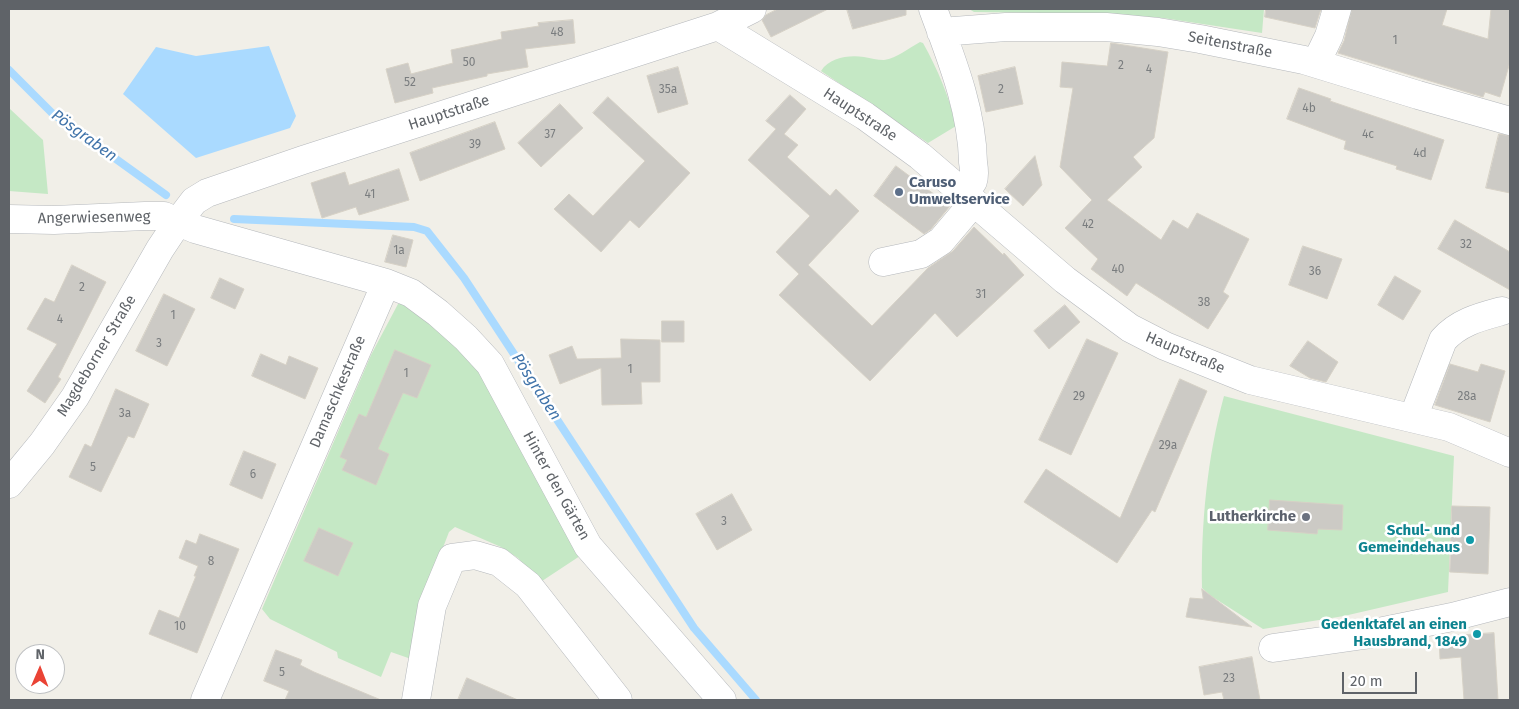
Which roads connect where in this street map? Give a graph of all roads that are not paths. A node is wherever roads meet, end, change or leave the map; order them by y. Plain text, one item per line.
1 (752, 9) edge
2 (1337, 9) edge
3 (937, 20) edge
4 (718, 26) junction
5 (1316, 63) junction
6 (1510, 121) edge
7 (968, 198) junction
8 (9, 219) edge
9 (178, 222) junction
10 (883, 262) dead end
11 (386, 283) junction
12 (1502, 311) dead end
13 (1413, 418) junction
14 (1510, 453) edge
15 (9, 484) edge
16 (1510, 602) edge
17 (1272, 648) dead end
18 (205, 700) edge
19 (416, 700) edge
20 (618, 700) edge
21 (722, 700) edge

1 - 4 street
2 - 5 street
3 - 5 street, Seitenstraße
3 - 7 street
4 - 7 street, Hauptstraße
4 - 9 street, Hauptstraße
5 - 6 street, Seitenstraße
7 - 10 street
7 - 13 street, Hauptstraße
8 - 9 street, Angerwiesenweg
9 - 11 street
9 - 15 street, Magdeborner Straße
11 - 18 street, Damaschkestraße
11 - 21 street, Hinter den Gärten
12 - 13 street
13 - 14 street, Hauptstraße
16 - 17 street
19 - 20 street

